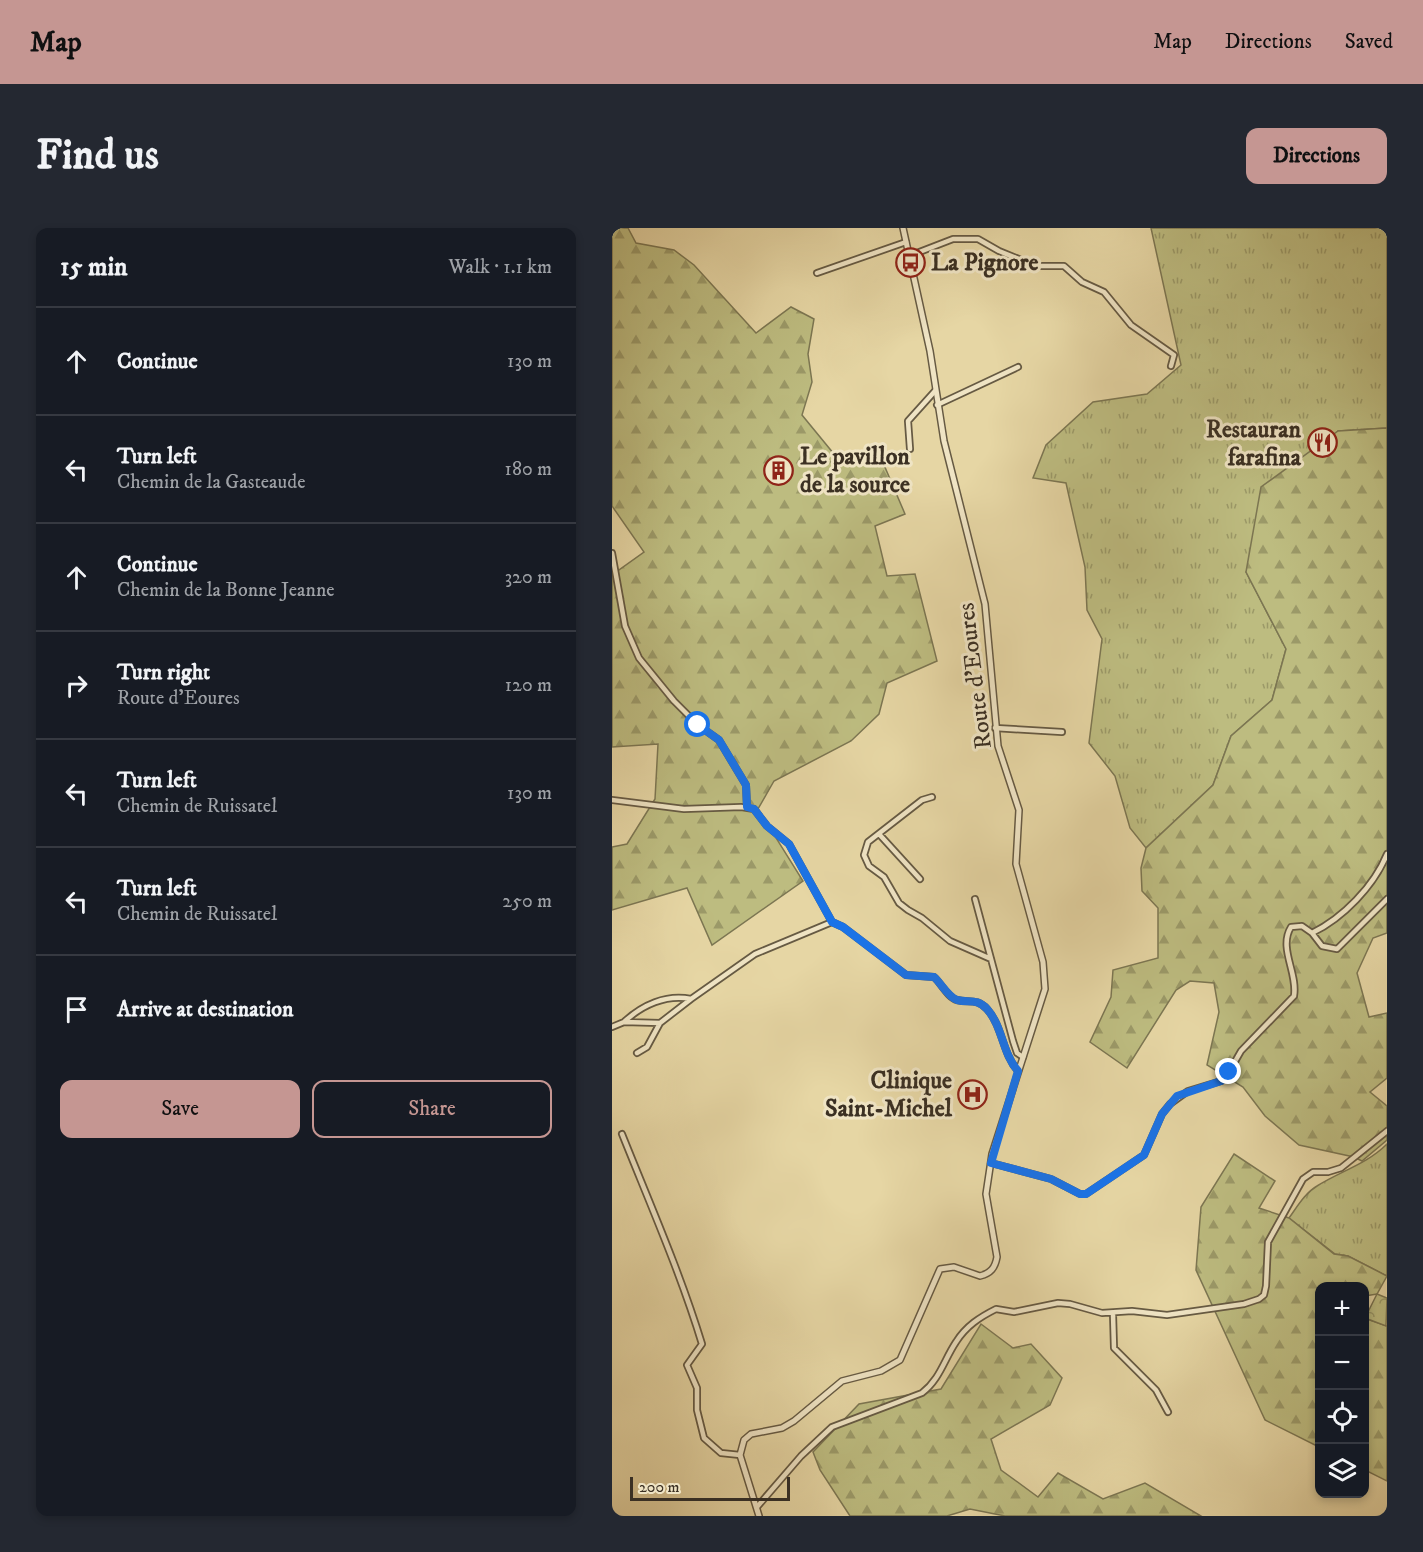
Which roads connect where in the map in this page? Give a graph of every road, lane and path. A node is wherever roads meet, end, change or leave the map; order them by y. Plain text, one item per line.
1 (903, 228) edge
2 (906, 243) junction
3 (909, 256) junction
4 (818, 273) dead end
5 (1171, 366) dead end
6 (1018, 367) dead end
7 (936, 391) junction
8 (937, 405) junction
9 (910, 449) dead end
10 (612, 553) edge
11 (995, 728) junction
12 (1062, 732) dead end
13 (932, 797) dead end
14 (612, 800) edge
15 (747, 807) junction
16 (879, 834) junction
17 (1387, 854) edge
18 (920, 879) dead end
19 (975, 899) dead end
20 (1387, 899) edge
21 (832, 922) junction
22 (1312, 933) junction
23 (991, 959) junction
24 (691, 999) junction
25 (624, 1022) junction
26 (660, 1023) junction
27 (612, 1028) edge
28 (1013, 1041) junction
29 (1027, 1046) junction
30 (637, 1053) dead end
31 (1023, 1057) junction
32 (1018, 1071) junction
33 (1387, 1131) edge
34 (622, 1134) dead end
35 (991, 1163) junction
36 (1113, 1314) junction
37 (1168, 1412) dead end
38 (740, 1455) junction
39 (757, 1507) junction
40 (759, 1516) edge

1 - 2 street, Route d'Eoures
2 - 3 street, Route d'Eoures
2 - 4 street
3 - 5 street
3 - 7 street, Route d'Eoures
6 - 8 street
7 - 8 street, Route d'Eoures
7 - 9 street
8 - 11 street, Route d'Eoures
10 - 15 street
11 - 12 street
11 - 29 street, Route d'Eoures
13 - 16 street
14 - 15 street
15 - 21 street
16 - 18 street
16 - 23 street
17 - 22 street
19 - 23 street
20 - 22 street
21 - 24 street
21 - 32 street
22 - 35 street
23 - 28 street
24 - 25 street
24 - 26 street
25 - 26 street
25 - 27 street
26 - 30 street
28 - 29 street
28 - 31 street
29 - 31 street, Route d'Eoures
31 - 32 street, Route d'Eoures
32 - 35 street, Route d'Eoures
33 - 36 street
34 - 38 street
35 - 38 street, Route d'Eoures
36 - 37 street
36 - 39 street
38 - 39 street
39 - 40 street

